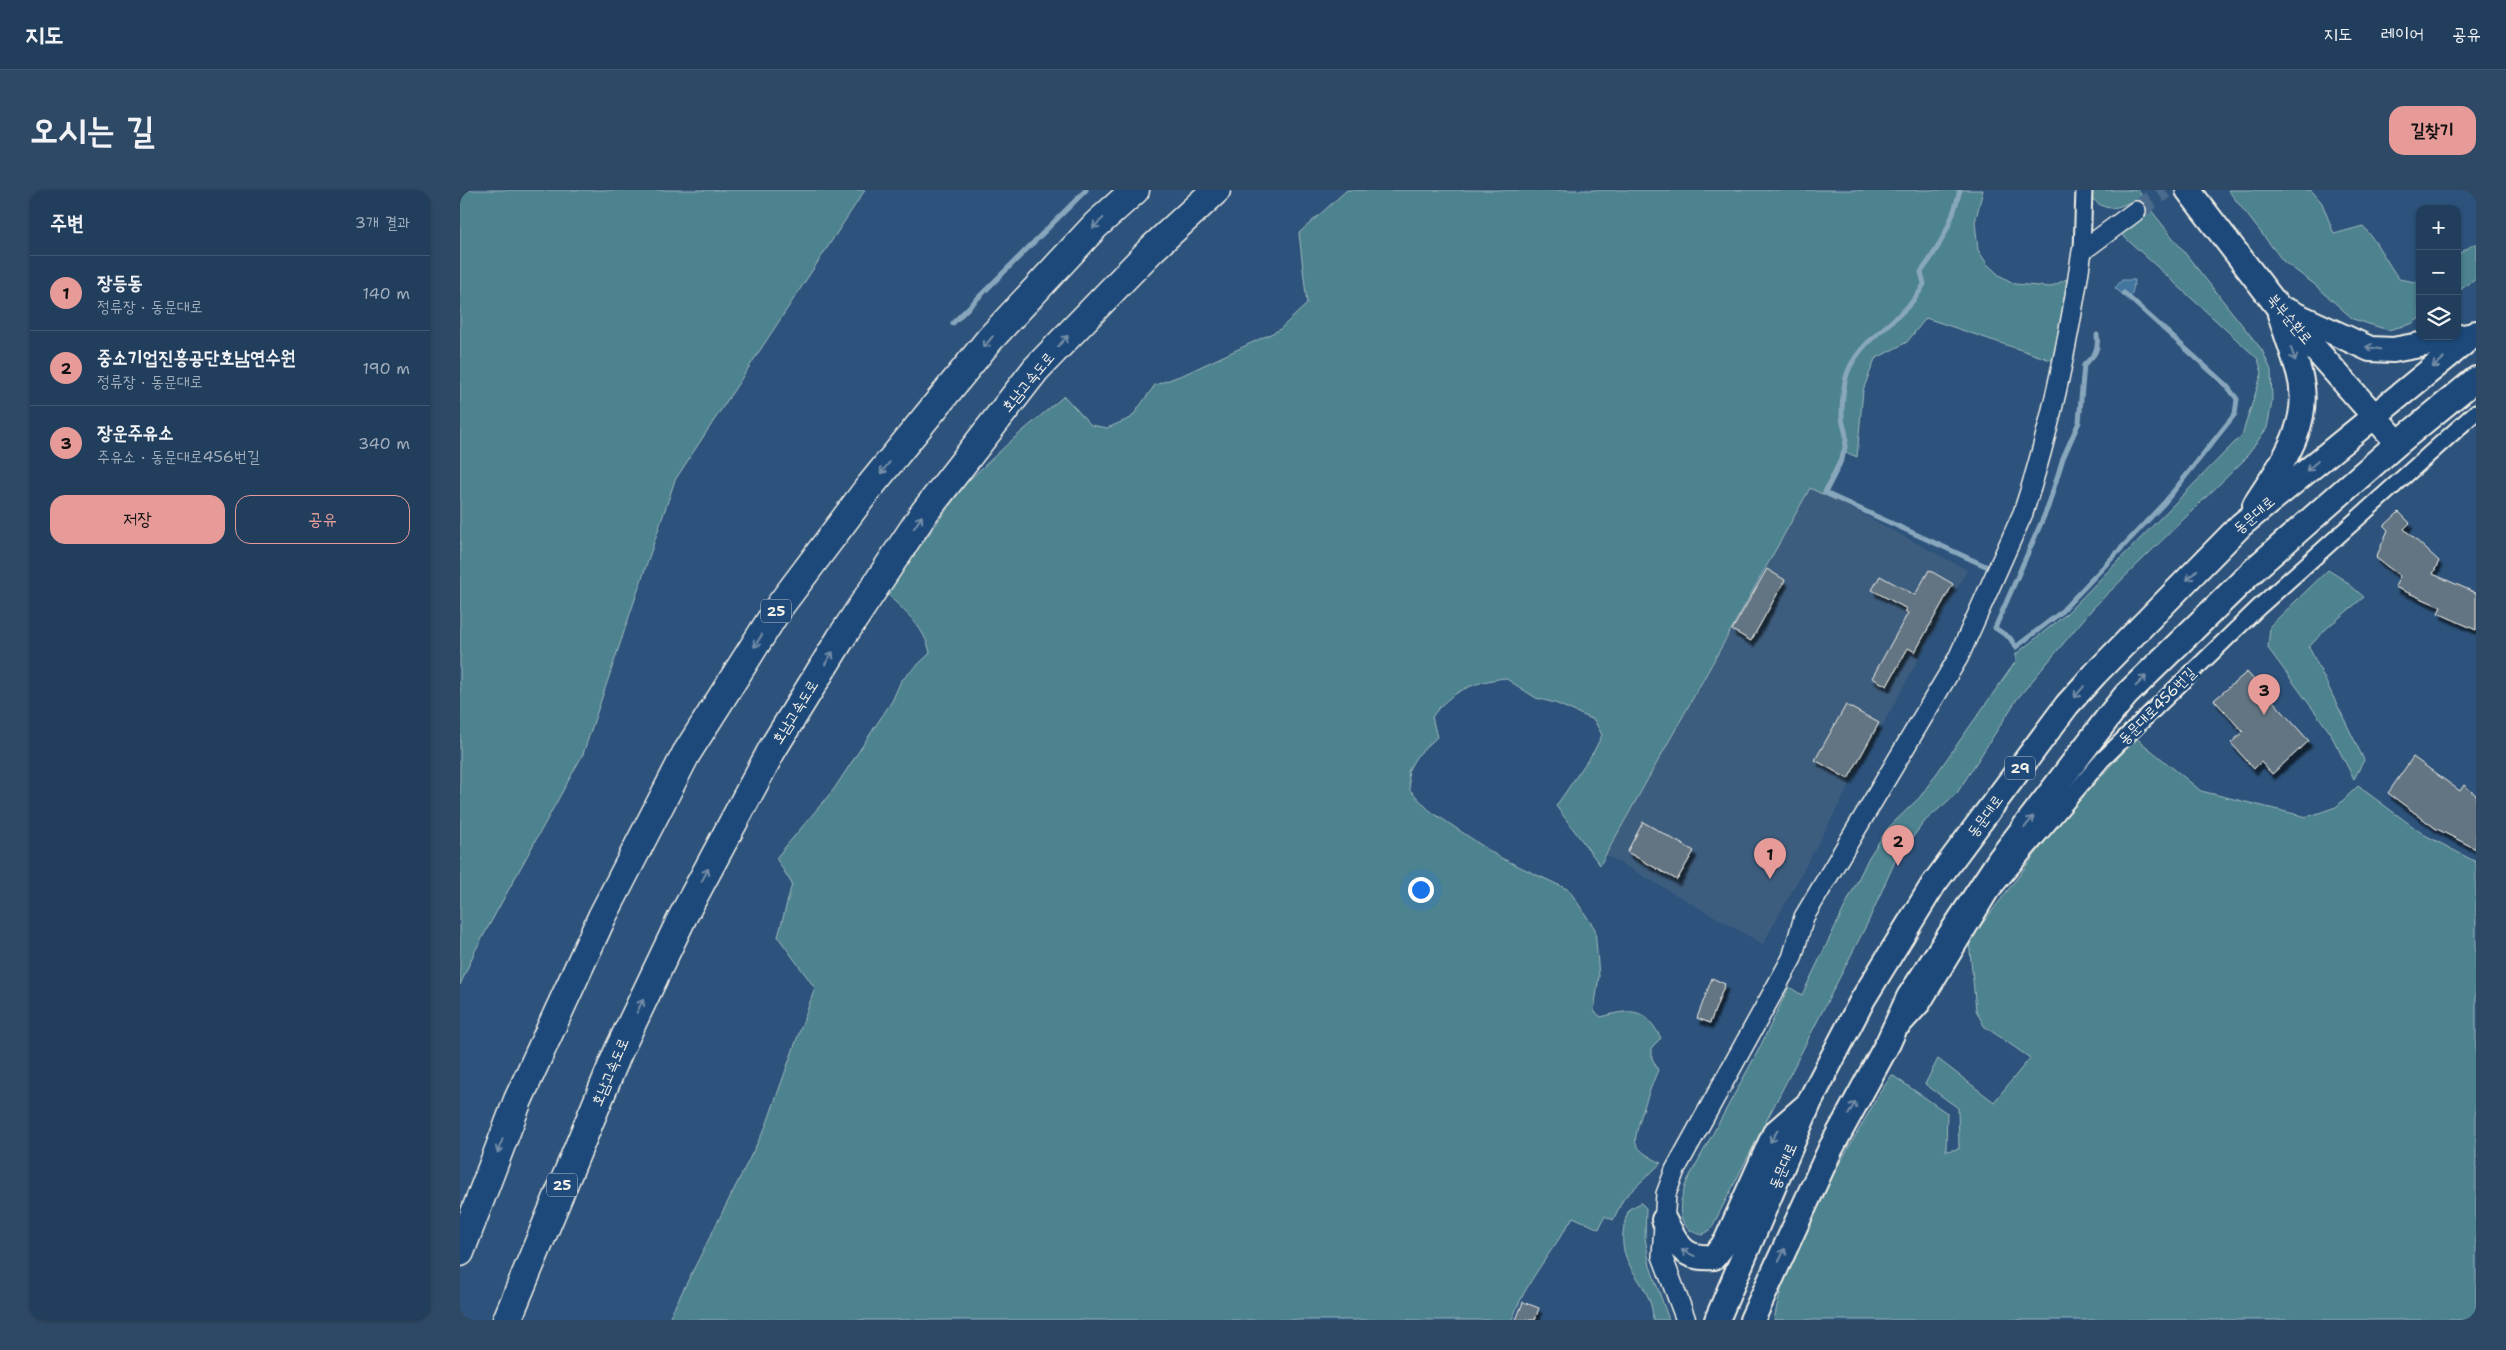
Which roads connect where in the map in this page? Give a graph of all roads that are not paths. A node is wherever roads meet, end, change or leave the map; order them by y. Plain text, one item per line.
1 (1135, 190) edge
2 (1216, 190) edge
3 (2084, 190) edge
4 (2188, 190) edge
5 (2136, 211) tunnel mouth
6 (2082, 251) junction
7 (2278, 307) junction
8 (2474, 334) edge
9 (2476, 379) edge
10 (2476, 412) edge
11 (2372, 416) junction
12 (2398, 443) junction
13 (2241, 525) junction
14 (1888, 1043) junction
15 (619, 1050) junction
16 (1809, 1103) junction
17 (1664, 1220) junction
18 (460, 1252) edge
19 (1758, 1313) edge
20 (1683, 1316) edge
21 (507, 1320) edge
22 (524, 1320) edge
23 (1717, 1320) edge

1 -> 18 highway, 25
15 -> 2 highway, 호남고속도로 / 25
3 - 6 street
4 - 7 main road, 북부순환로
5 - 6 street
6 - 17 street
8 -> 7 main road
7 - 11 main road, 북부순환로
7 -> 13 main road
8 -> 11 main road, 동문대로 / 29
9 - 12 main road, 29
10 - 14 street, 동문대로456번길
11 - 12 main road, 북부순환로
11 -> 13 main road, 동문대로 / 29
14 -> 12 main road, 29
13 -> 16 main road, 동문대로 / 29
19 -> 14 main road, 29
15 - 21 highway, 호남고속도로 / 25
15 - 22 highway
16 -> 17 main road
16 - 23 main road, 동문대로 / 29
17 - 20 street

